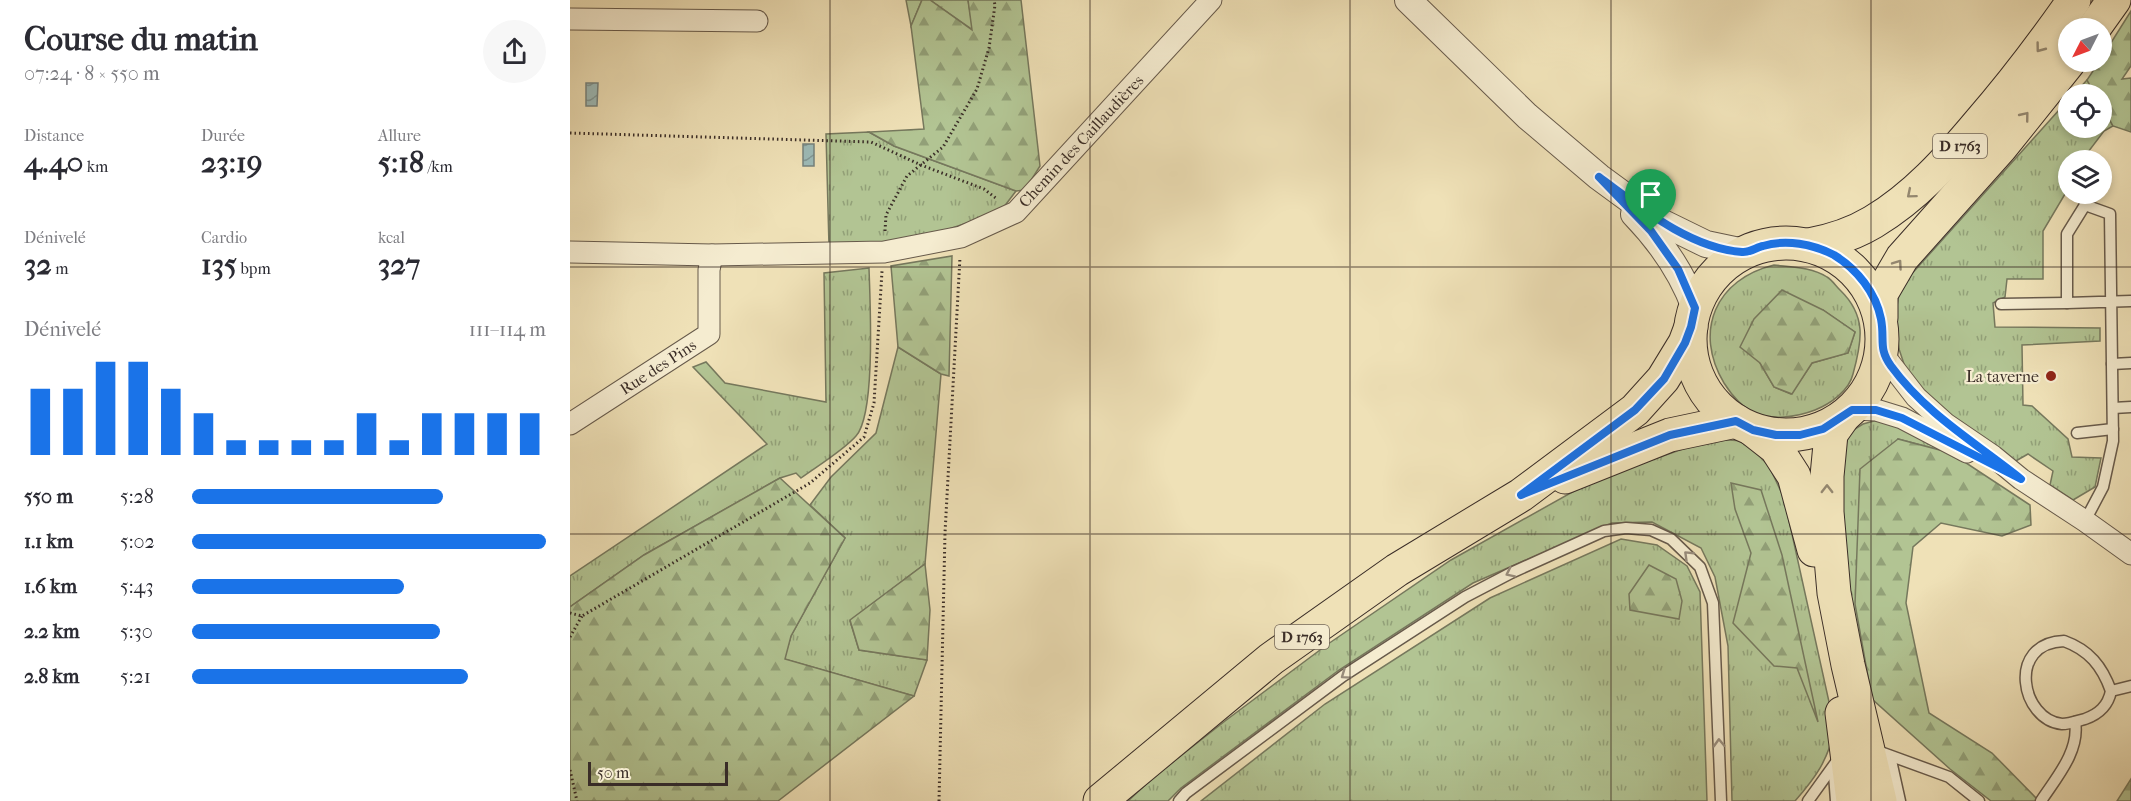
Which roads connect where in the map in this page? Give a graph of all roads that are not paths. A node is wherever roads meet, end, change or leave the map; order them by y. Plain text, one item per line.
1 (1211, 0) edge
2 (1408, 0) edge
3 (2074, 0) edge
4 (2114, 0) edge
5 (629, 10) edge
6 (2101, 18) edge
7 (570, 19) edge
8 (757, 21) dead end
9 (2061, 72) edge
10 (1599, 177) junction
11 (1809, 245) junction
12 (570, 252) edge
13 (1744, 252) junction
14 (712, 255) junction
15 (2111, 301) junction
16 (2131, 301) edge
17 (2067, 303) junction
18 (2001, 304) dead end
19 (1693, 318) junction
20 (1881, 318) junction
21 (1882, 353) junction
22 (2131, 363) edge
23 (2112, 364) junction
24 (2131, 407) edge
25 (2113, 408) junction
26 (1848, 413) junction
27 (570, 424) edge
28 (1745, 425) junction
29 (2113, 429) junction
30 (2077, 433) dead end
31 (2021, 479) junction
32 (1521, 495) junction
33 (2085, 521) junction
34 (2131, 554) edge
35 (2131, 686) edge
36 (2111, 691) junction
37 (2074, 722) junction
38 (1860, 754) junction
39 (1100, 801) edge
40 (1179, 801) edge
41 (1721, 801) edge
42 (1808, 801) edge
43 (1836, 801) edge
44 (1853, 801) edge
45 (1880, 801) edge
46 (1900, 801) edge
47 (1979, 801) edge
48 (2041, 801) edge

1 - 14 street, Chemin des Caillaudières
2 - 10 street
3 -> 11 main road, D 1763
4 - 6 main road
5 - 7 street
5 - 8 street
20 -> 9 main road, D 1763
10 - 13 street
10 - 19 street
11 - 13 main road
11 - 20 main road
12 - 14 street, Chemin des Caillaudières
13 - 19 main road
14 - 27 street, Rue des Pins
15 - 16 lane
15 - 17 lane
15 - 17 lane
15 - 23 lane
17 - 18 lane
19 - 28 main road
19 - 32 main road, D 1763
20 - 21 main road
21 - 26 main road
21 - 31 street
22 - 23 lane
23 - 25 lane
24 - 25 lane
25 - 29 lane
26 - 28 main road
26 - 31 street
38 -> 26 main road
28 - 32 main road, D 1763
28 - 38 main road
29 - 30 lane
29 - 33 lane
31 - 33 street
32 - 39 main road, D 1763
33 - 34 street
35 - 36 lane
36 - 37 lane
36 - 37 lane
37 - 48 lane
38 - 42 lane
38 - 43 lane
38 - 44 main road
38 - 45 main road
38 - 46 lane
38 - 47 lane
41 -> 40 lane

